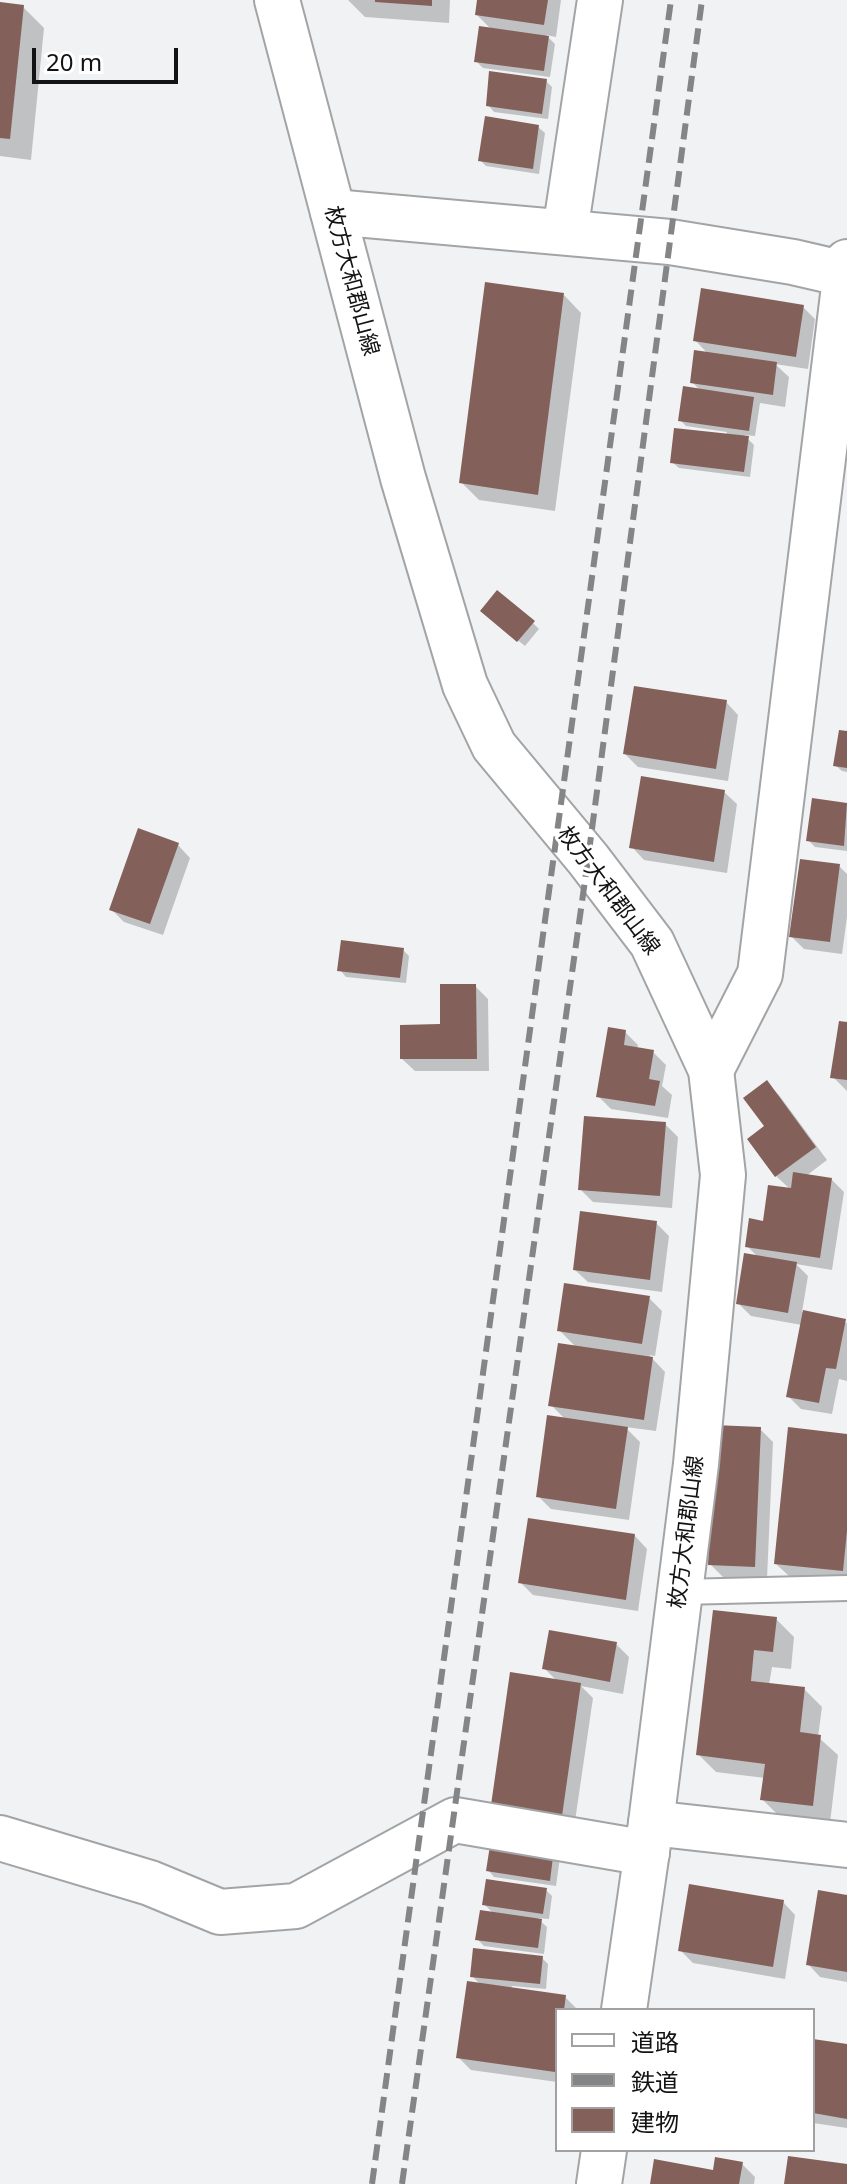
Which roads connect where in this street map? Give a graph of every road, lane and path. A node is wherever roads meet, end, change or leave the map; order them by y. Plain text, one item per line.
1 (277, 0) edge
2 (600, 0) edge
3 (333, 212) junction
4 (565, 232) junction
5 (846, 268) edge
6 (843, 332) edge
7 (711, 1070) junction
8 (847, 1588) edge
9 (680, 1592) junction
10 (0, 1838) edge
11 (649, 1838) junction
12 (847, 1845) edge
13 (624, 2008) edge
14 (604, 2152) edge
15 (599, 2184) edge

1 - 3 street, 枚方大和郡山線
2 - 4 street
3 - 4 street
3 - 7 street, 枚方大和郡山線
4 - 5 street
5 - 6 street
6 - 7 street
7 - 9 street, 枚方大和郡山線
8 - 9 lane
9 - 11 street, 枚方大和郡山線
10 - 11 street
11 - 12 street
11 - 13 street, 枚方大和郡山線
14 - 15 street

